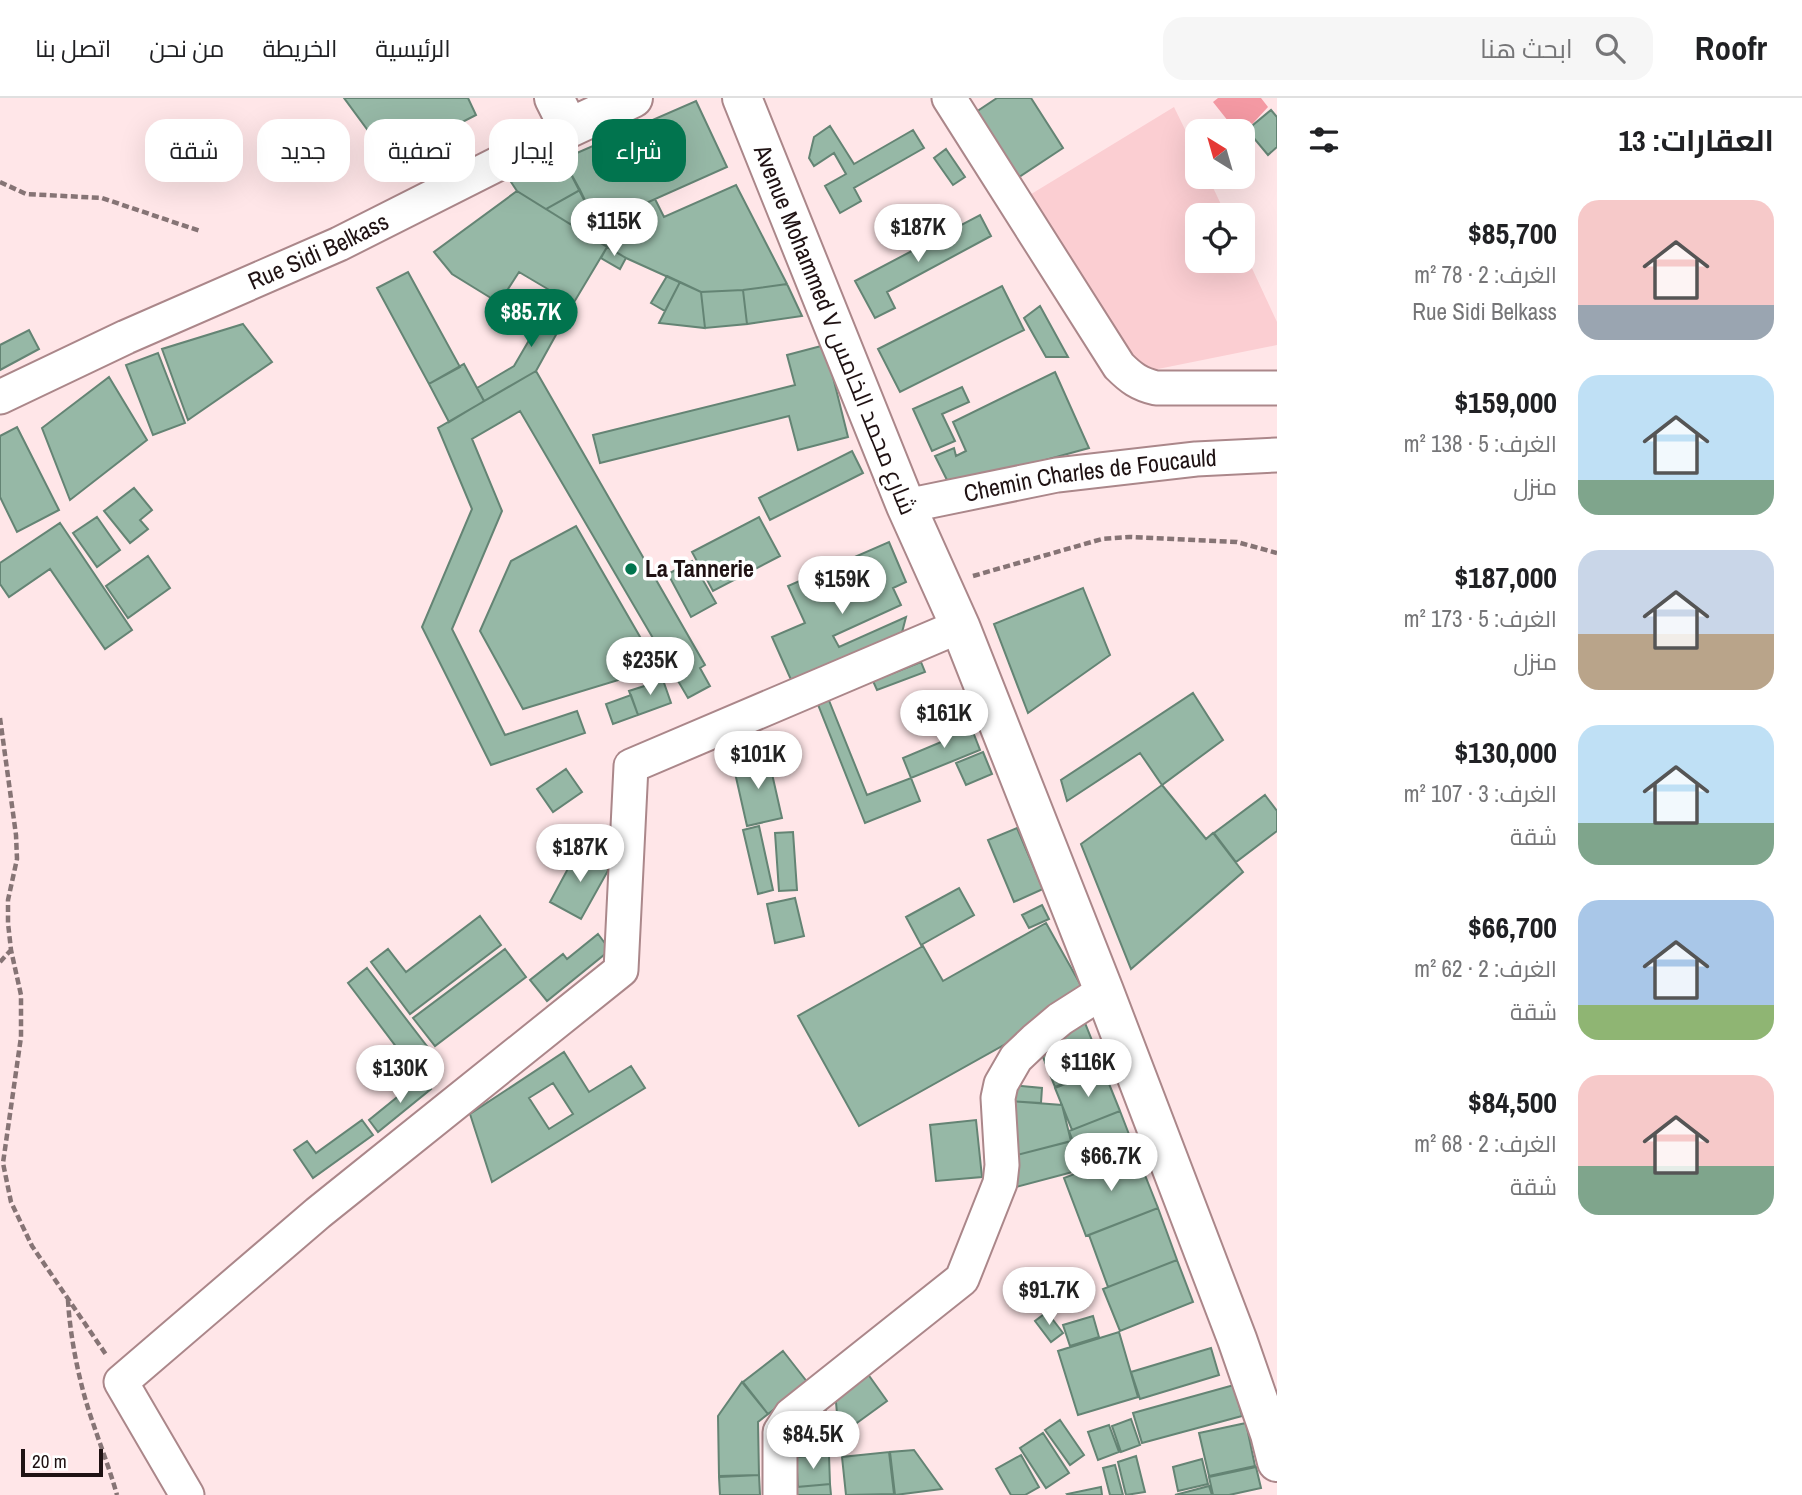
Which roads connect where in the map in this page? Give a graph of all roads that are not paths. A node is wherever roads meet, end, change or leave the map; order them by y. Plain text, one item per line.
1 (633, 98) edge
2 (742, 98) edge
3 (949, 98) edge
4 (562, 113) edge
5 (1277, 388) edge
6 (0, 397) edge
7 (1277, 455) edge
8 (906, 506) junction
9 (960, 626) junction
10 (1104, 991) junction
11 (1277, 1462) edge
12 (187, 1495) edge
13 (780, 1495) edge

1 - 4 street, Rue Sidi Belkass
2 - 8 street, Avenue Mohammed V شارع محمد الخامس
3 - 5 street
4 - 6 street, Rue Sidi Belkass
7 - 8 street, Chemin Charles de Foucauld
8 - 9 street, Avenue Mohammed V شارع محمد الخامس
9 - 10 street, Avenue Mohammed V شارع محمد الخامس
9 - 12 street
10 - 11 street, Avenue Mohammed V شارع محمد الخامس
10 - 13 street

